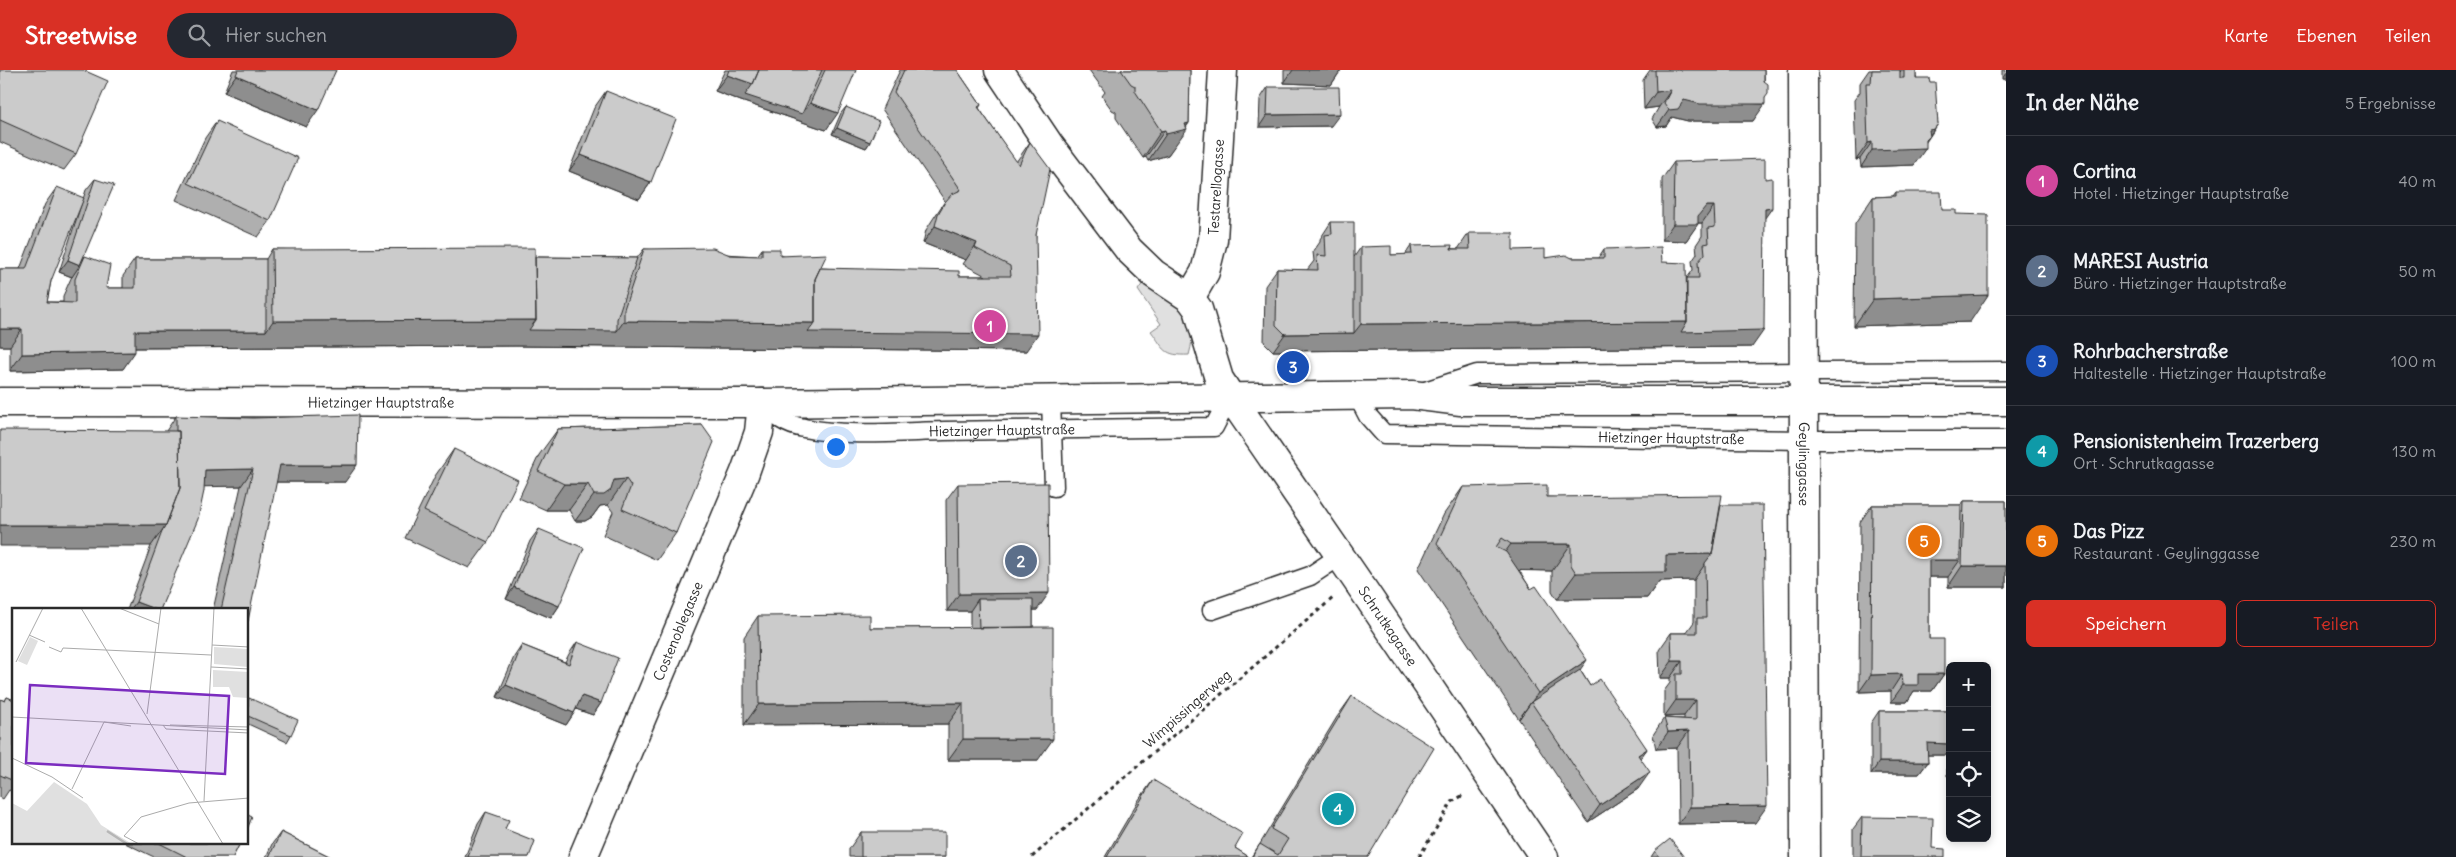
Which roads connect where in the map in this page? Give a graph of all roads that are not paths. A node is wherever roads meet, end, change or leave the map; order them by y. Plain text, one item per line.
1 (999, 70) edge
2 (1223, 70) edge
3 (1804, 70) edge
4 (1190, 298) junction
5 (1804, 371) junction
6 (2006, 371) edge
7 (1357, 395) junction
8 (1412, 395) junction
9 (1230, 396) junction
10 (1051, 400) junction
11 (1803, 401) junction
12 (2006, 401) edge
13 (0, 402) edge
14 (762, 403) junction
15 (856, 403) junction
16 (1052, 429) junction
17 (858, 432) junction
18 (1803, 440) junction
19 (2006, 440) edge
20 (1054, 487) dead end
21 (1340, 556) junction
22 (1212, 610) dead end
23 (583, 857) edge
24 (1544, 857) edge
25 (1805, 857) edge

1 - 4 street
2 - 4 street, Testarellogasse
3 - 5 street, Geylinggasse
4 - 9 street, Schrutkagasse
5 - 6 lane, Hietzinger Hauptstraße
5 - 8 lane, Hietzinger Hauptstraße
5 - 11 street, Geylinggasse
7 - 8 street, Hietzinger Hauptstraße
7 - 9 street, Hietzinger Hauptstraße
7 - 18 lane, Hietzinger Hauptstraße
8 - 11 street, Hietzinger Hauptstraße
9 - 10 street, Hietzinger Hauptstraße
9 - 16 lane, Hietzinger Hauptstraße
9 - 21 street, Schrutkagasse
10 - 15 street, Hietzinger Hauptstraße
10 - 16 lane
11 - 12 street, Hietzinger Hauptstraße
11 - 18 street, Geylinggasse
13 - 14 street, Hietzinger Hauptstraße
14 - 15 street, Hietzinger Hauptstraße
14 - 17 lane, Hietzinger Hauptstraße
14 - 23 street, Costenoblegasse
15 - 17 lane
16 - 17 lane, Hietzinger Hauptstraße
16 - 20 lane
18 - 19 lane, Hietzinger Hauptstraße
18 - 25 street, Geylinggasse
21 - 22 lane
21 - 24 street, Schrutkagasse

